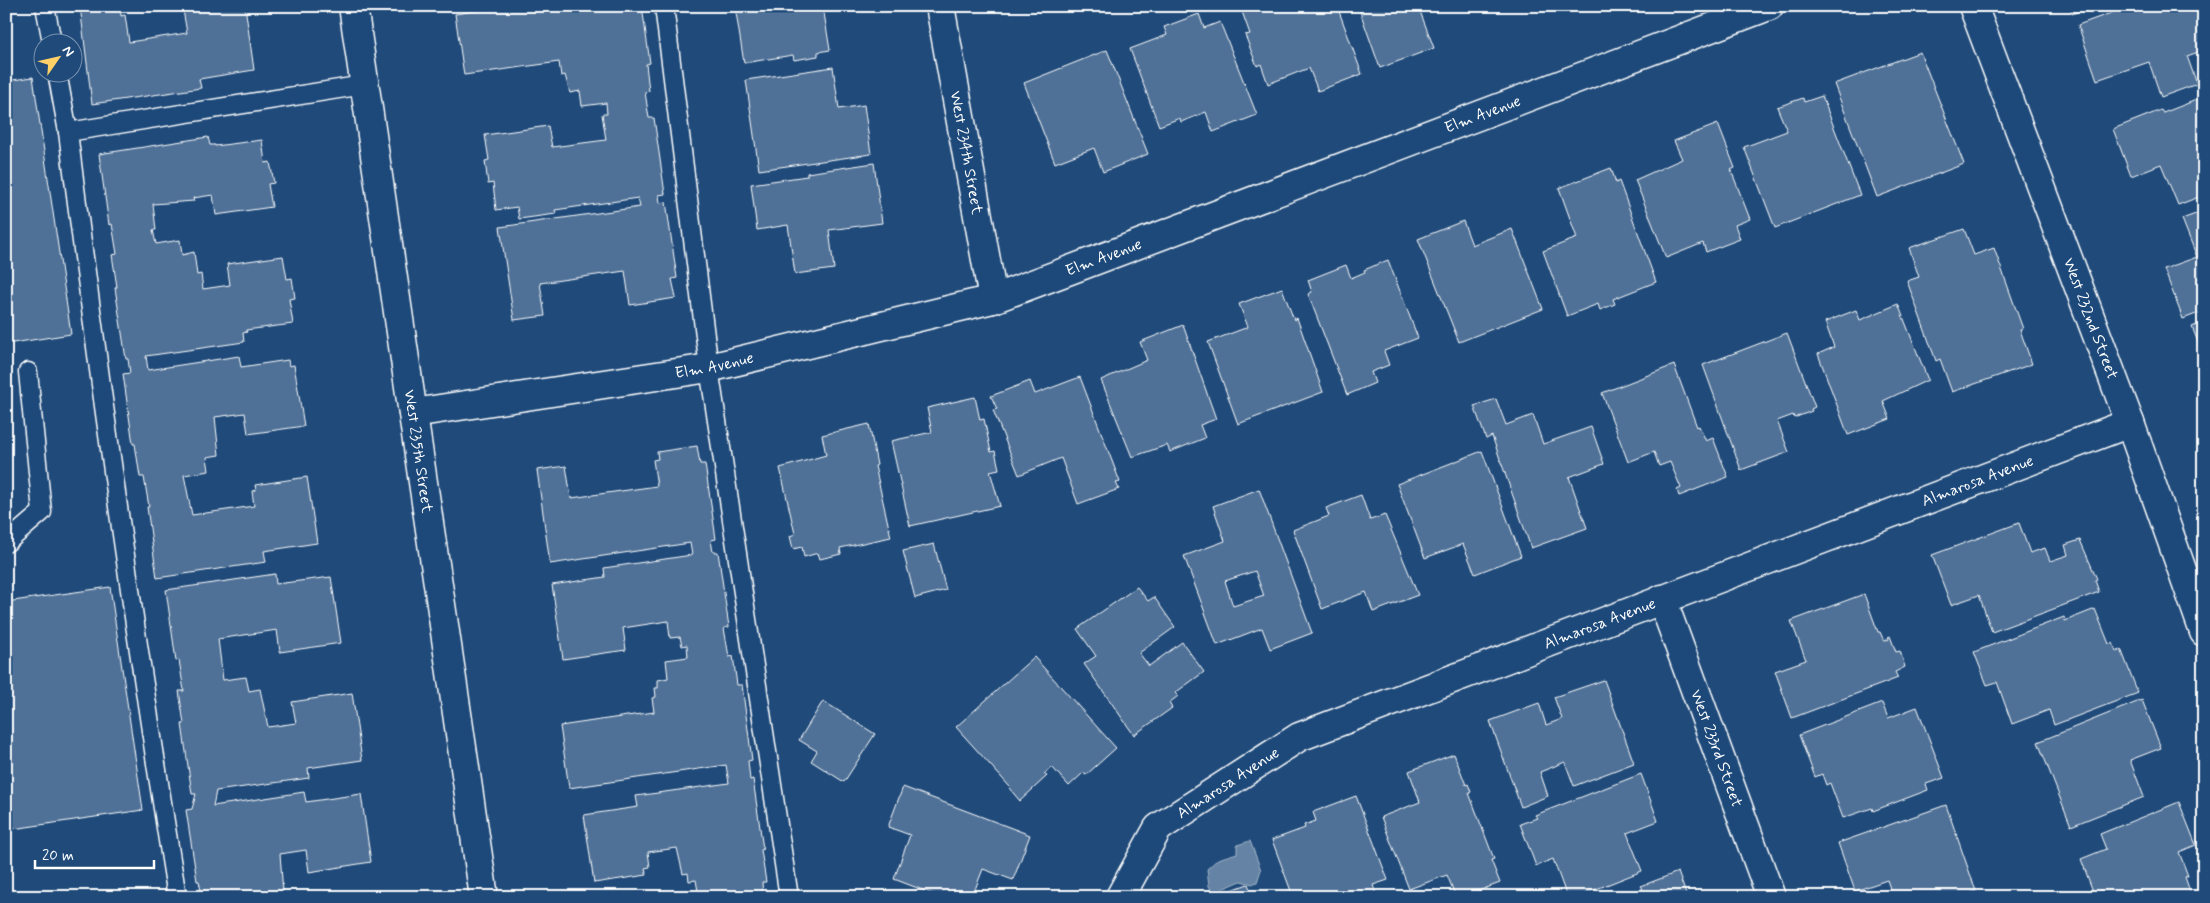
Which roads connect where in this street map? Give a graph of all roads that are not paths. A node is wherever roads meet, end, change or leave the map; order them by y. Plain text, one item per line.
1 (46, 6) edge
2 (352, 6) edge
3 (664, 6) edge
4 (940, 6) edge
5 (1769, 6) edge
6 (1973, 6) edge
7 (50, 32) edge
8 (59, 82) edge
9 (364, 84) junction
10 (68, 132) junction
11 (992, 300) junction
12 (709, 368) junction
13 (28, 372) dead end
14 (413, 413) junction
15 (2130, 423) junction
16 (6, 543) edge
17 (1662, 599) junction
18 (2204, 632) edge
19 (177, 897) edge
20 (484, 897) edge
21 (789, 897) edge
22 (1120, 897) edge
23 (1771, 897) edge

1 - 7 lane
2 - 9 street, West 235th Street
3 - 12 lane
4 - 11 street, West 234th Street
5 - 11 street, Elm Avenue
6 - 15 street, West 232nd Street
8 - 10 lane
9 - 10 lane
9 - 14 street, West 235th Street
10 - 19 lane
11 - 12 street, Elm Avenue
12 - 14 street, Elm Avenue
12 - 21 lane
13 - 16 lane
14 - 20 street, West 235th Street
15 - 17 street, Almarosa Avenue
15 - 18 street, West 232nd Street
17 - 22 street, Almarosa Avenue
17 - 23 street, West 233rd Street

